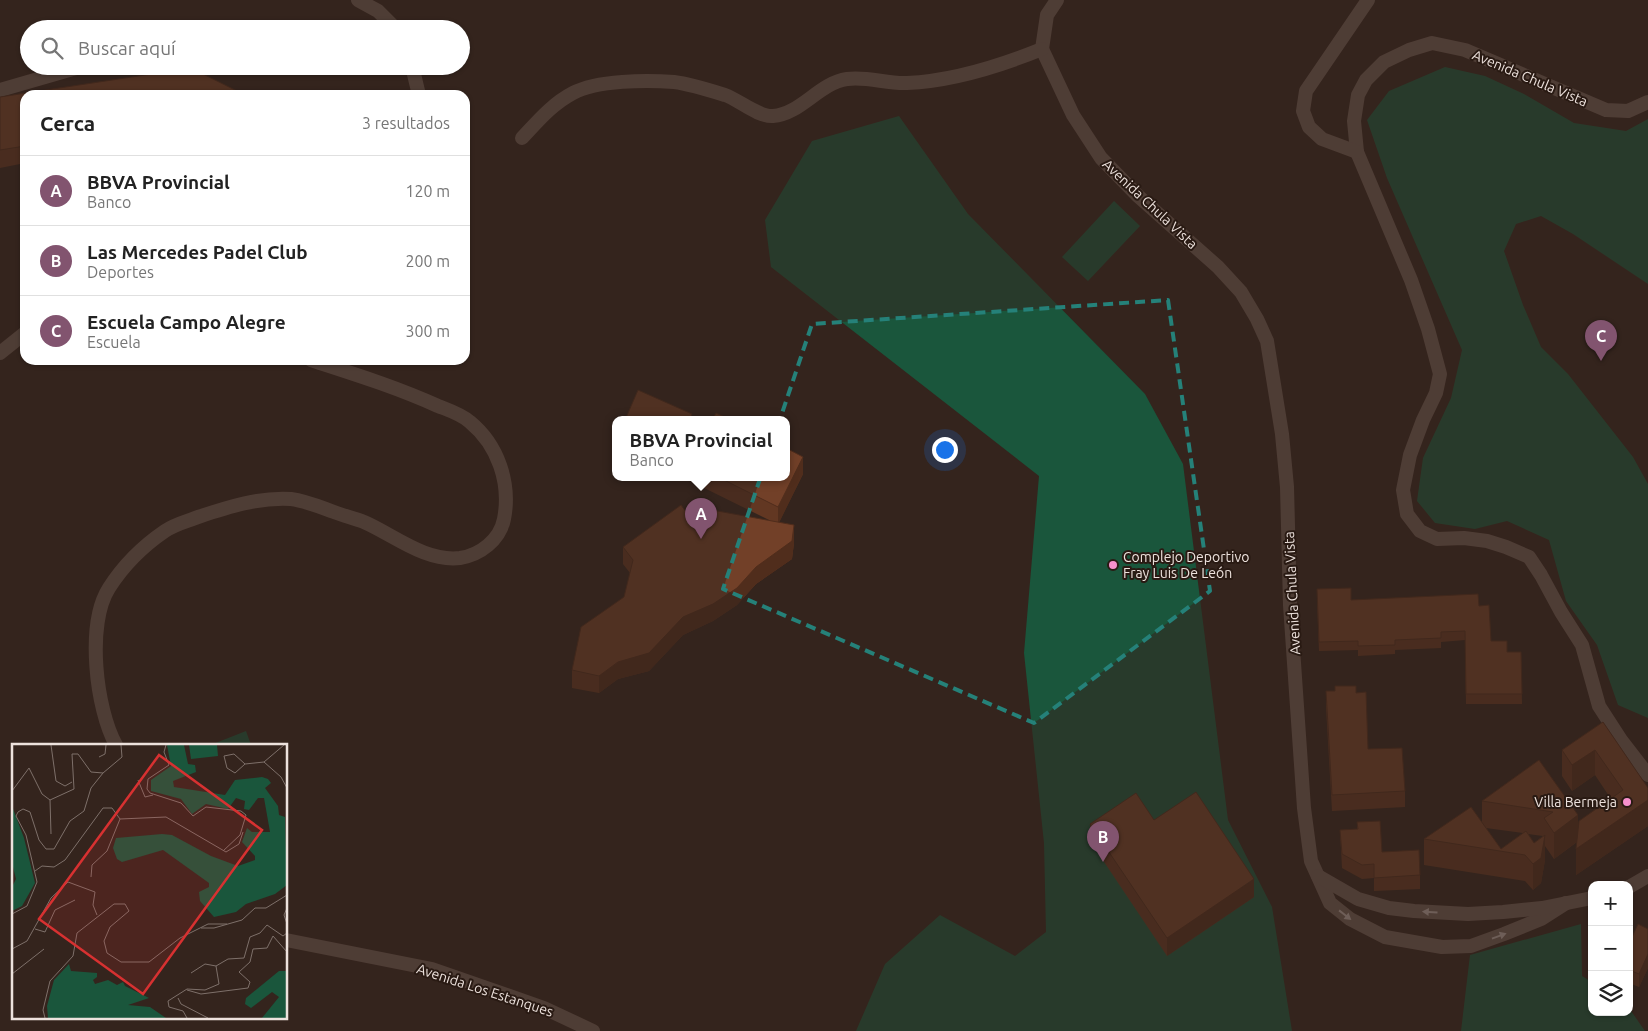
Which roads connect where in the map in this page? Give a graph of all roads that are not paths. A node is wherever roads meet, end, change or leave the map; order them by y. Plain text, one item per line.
1 (358, 0) edge
2 (1057, 0) edge
3 (1368, 0) edge
4 (387, 20) edge
5 (1042, 50) junction
6 (52, 75) edge
7 (193, 75) edge
8 (414, 75) edge
9 (209, 80) edge
10 (0, 90) edge
11 (418, 90) edge
12 (1648, 102) edge
13 (522, 138) dead end
14 (1356, 152) junction
15 (20, 337) edge
16 (0, 353) edge
17 (327, 365) edge
18 (116, 744) edge
19 (1648, 775) edge
20 (1318, 876) junction
21 (1648, 876) edge
22 (1633, 885) edge
23 (1588, 899) edge
24 (1566, 903) junction
25 (288, 940) edge
26 (593, 1031) edge

1 - 4 street
2 - 5 street
3 - 14 street
5 - 13 street
5 - 20 street, Avenida Chula Vista
6 - 10 street
7 - 9 street
8 - 11 street
12 - 14 street, Avenida Chula Vista
14 - 19 street, Avenida Chula Vista
15 - 16 street
17 - 18 street
24 -> 20 street, Avenida Chula Vista
20 -> 24 street, Avenida Chula Vista
21 - 22 street
23 - 24 street, Avenida Chula Vista
25 - 26 street, Avenida Los Estanques

